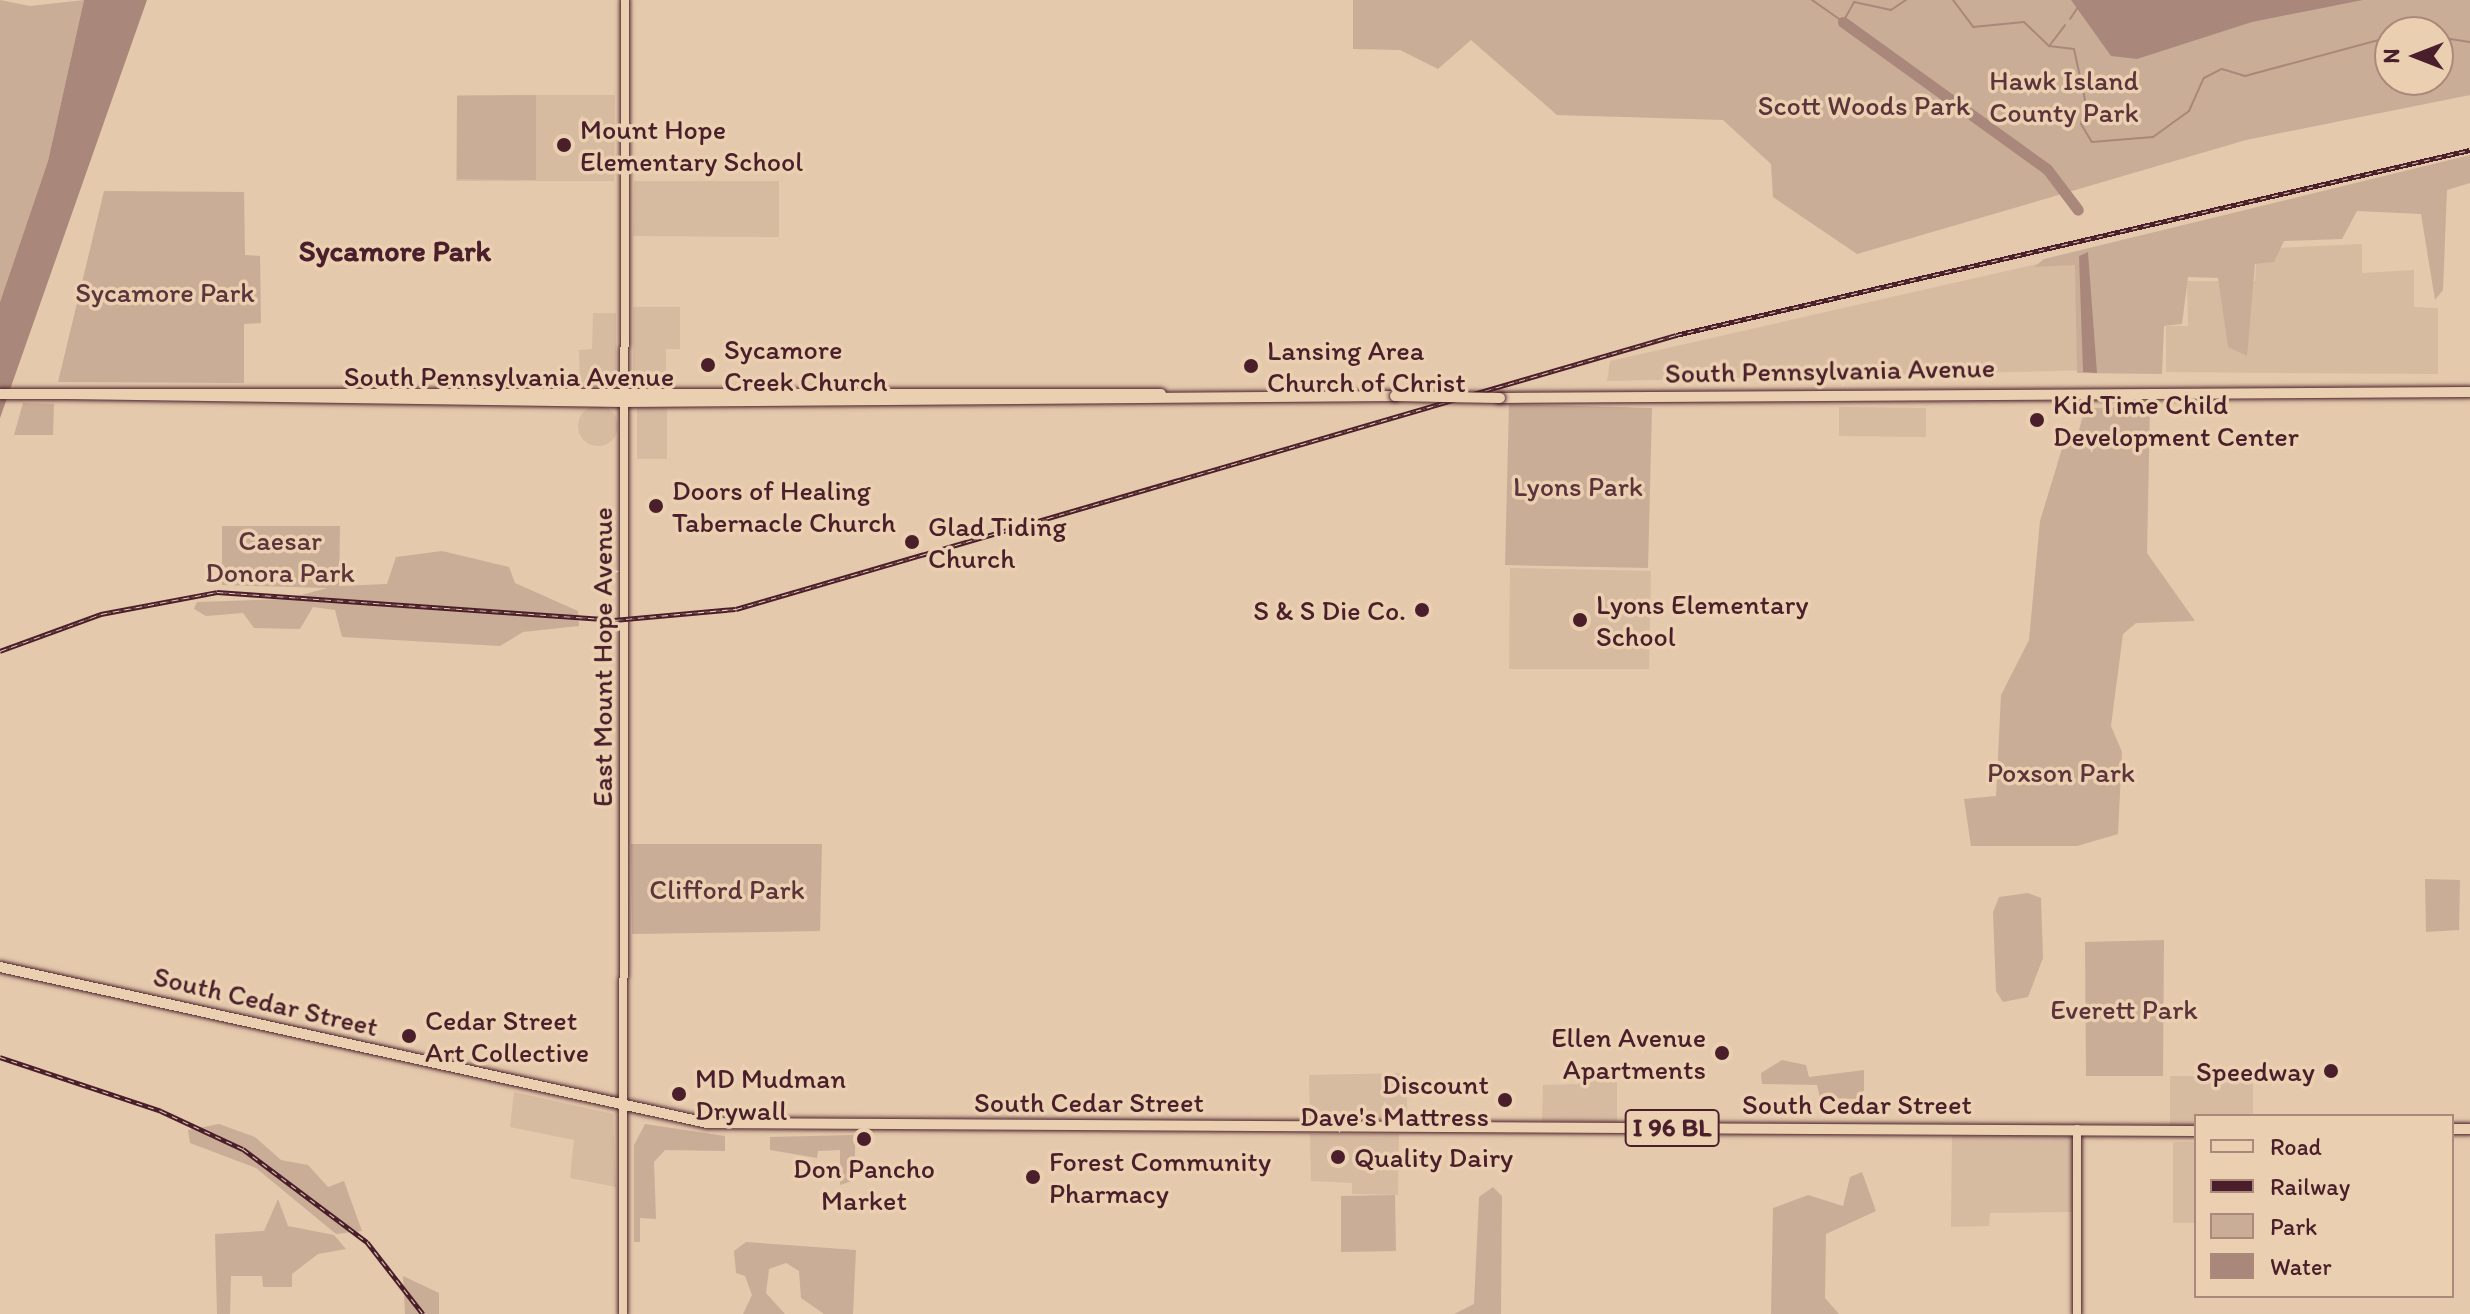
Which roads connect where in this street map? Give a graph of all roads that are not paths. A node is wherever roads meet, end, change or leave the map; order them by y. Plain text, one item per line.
1 (625, 0) edge
2 (2470, 392) edge
3 (0, 394) edge
4 (624, 397) junction
5 (0, 967) edge
6 (622, 1107) junction
7 (2077, 1129) junction
8 (2194, 1131) edge
9 (623, 1314) edge
10 (2077, 1314) edge

1 - 4 street, East Mount Hope Avenue
2 - 4 main road, South Pennsylvania Avenue, bridge
3 - 4 main road, South Pennsylvania Avenue
4 - 6 street, East Mount Hope Avenue
5 - 6 main road, South Cedar Street / I 96 BL
6 - 7 main road, South Cedar Street / I 96 BL
6 - 9 street, East Mount Hope Avenue
7 - 8 main road, South Cedar Street / I 96 BL
7 - 10 street

